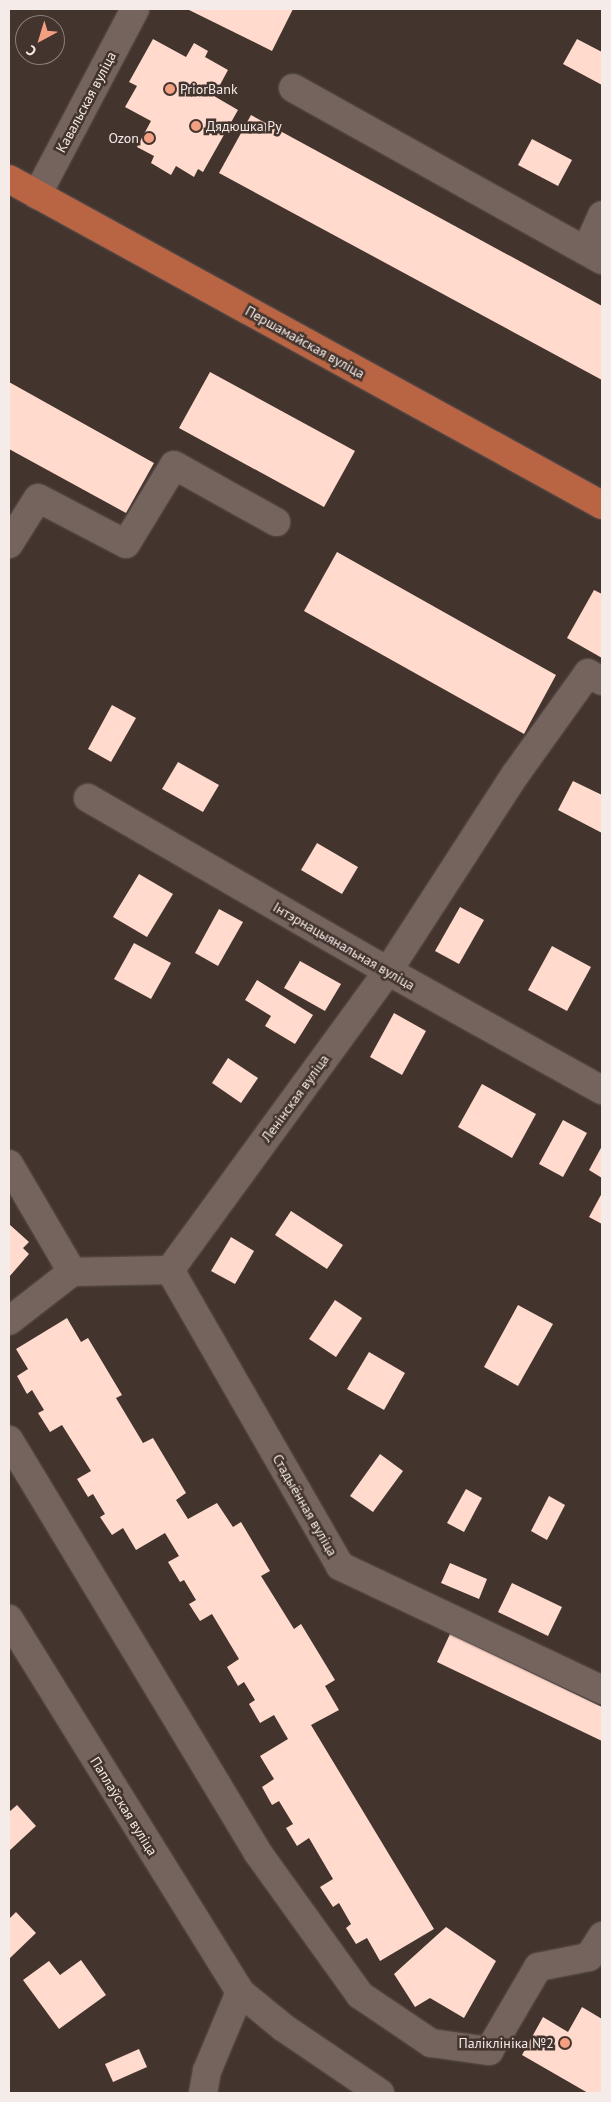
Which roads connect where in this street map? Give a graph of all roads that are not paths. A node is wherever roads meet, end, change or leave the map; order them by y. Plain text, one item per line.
1 (135, 9) edge
2 (293, 88) dead end
3 (9, 179) edge
4 (37, 195) junction
5 (602, 215) edge
6 (594, 256) edge
7 (602, 505) edge
8 (276, 522) dead end
9 (12, 532) edge
10 (602, 681) edge
11 (88, 798) dead end
12 (388, 971) junction
13 (602, 1090) edge
14 (9, 1164) edge
15 (170, 1270) junction
16 (72, 1272) junction
17 (9, 1321) edge
18 (9, 1440) edge
19 (9, 1619) edge
20 (602, 1690) edge
21 (596, 1947) edge
22 (240, 1992) junction
23 (203, 2093) edge
24 (380, 2093) edge

1 - 4 street, Кавальская вуліца
2 - 6 street
3 - 4 main road, Першамайская вуліца
4 - 7 main road, Першамайская вуліца
5 - 6 street
8 - 9 street
10 - 12 street, Ленінская вуліца
11 - 12 street, Інтэрнацыянальная вуліца
12 - 13 street, Інтэрнацыянальная вуліца
12 - 15 street, Ленінская вуліца
14 - 16 street
15 - 16 street
15 - 20 street, Стадыённая вуліца
16 - 17 street
18 - 21 street
19 - 22 street, Паплаўская вуліца
22 - 23 street
22 - 24 street, Паплаўская вуліца

